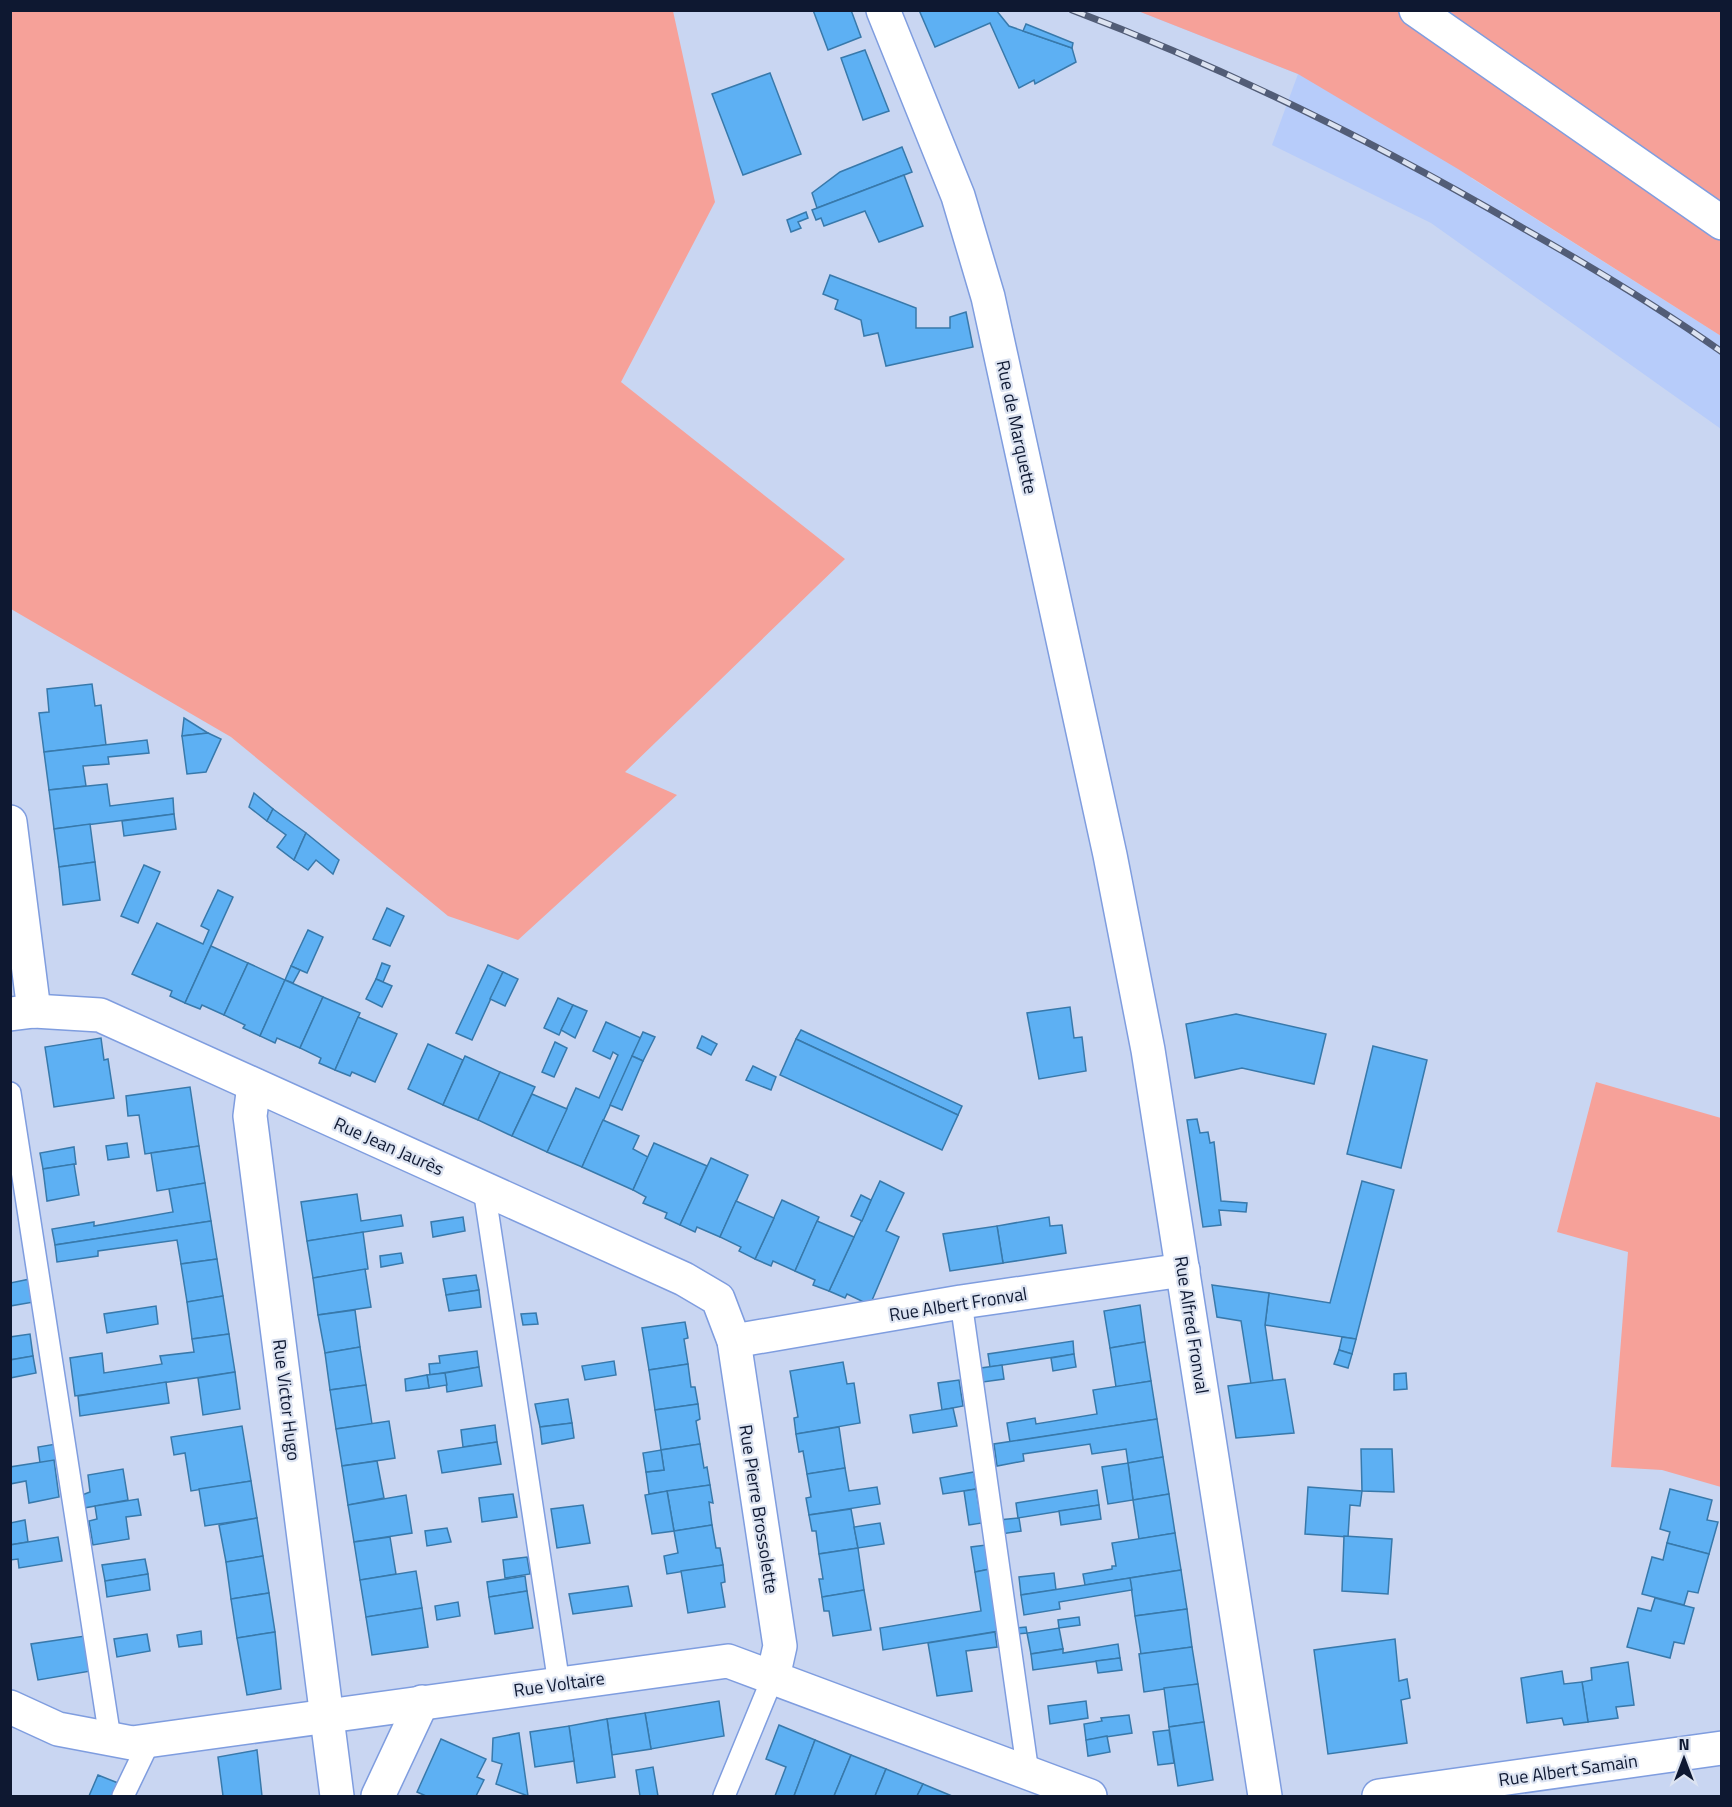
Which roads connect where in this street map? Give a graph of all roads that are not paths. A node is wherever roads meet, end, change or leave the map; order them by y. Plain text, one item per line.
1 (883, 10) edge
2 (1416, 10) edge
3 (1722, 223) edge
4 (10, 822) edge
5 (1110, 855) joint
6 (22, 1013) edge
7 (254, 1086) junction
8 (10, 1093) edge
9 (484, 1189) junction
10 (1184, 1270) junction
11 (961, 1302) junction
12 (734, 1341) junction
13 (773, 1677) junction
14 (559, 1684) junction
15 (422, 1702) junction
16 (10, 1707) edge
17 (327, 1715) junction
18 (110, 1738) junction
19 (150, 1740) junction
20 (1722, 1748) edge
21 (1028, 1773) junction
22 (123, 1797) edge
23 (337, 1797) edge
24 (378, 1797) edge
25 (724, 1797) edge
26 (1090, 1797) edge
27 (1265, 1797) edge
28 (1379, 1797) edge

1 - 5 street, Rue de Marquette
2 - 3 street
4 - 6 street
5 - 10 street, Rue Alfred Fronval
6 - 7 street, Rue Jean Jaurès
7 - 9 street, Rue Jean Jaurès
7 - 17 street, Rue Victor Hugo
8 - 18 lane
9 - 12 street, Rue Jean Jaurès
9 - 14 lane
10 - 11 street, Rue Albert Fronval
10 - 27 street, Rue Alfred Fronval
11 - 12 street, Rue Albert Fronval
11 - 21 lane
12 - 13 street, Rue Pierre Brossolette
13 - 14 street, Rue Voltaire
13 - 21 street, Rue Voltaire
13 - 25 lane
14 - 15 street, Rue Voltaire
15 - 17 street, Rue Voltaire
15 - 24 street
16 - 18 street, Rue Voltaire
17 - 19 street, Rue Voltaire
17 - 23 street, Rue Victor Hugo
18 - 19 street, Rue Voltaire
19 - 22 lane
20 - 28 street, Rue Albert Samain
21 - 26 street, Rue Voltaire

